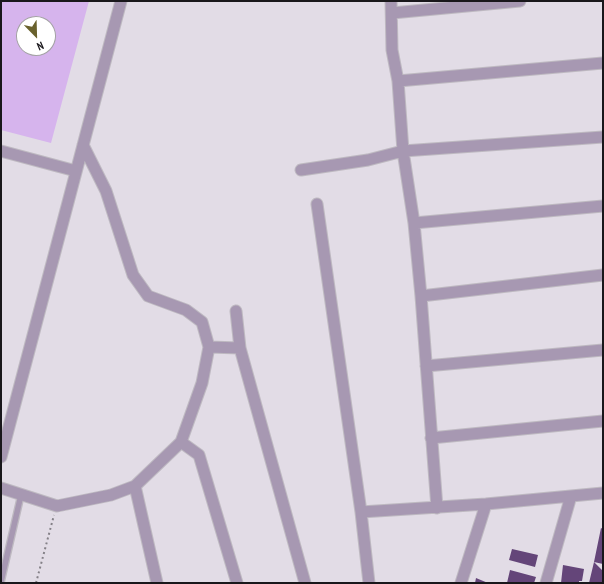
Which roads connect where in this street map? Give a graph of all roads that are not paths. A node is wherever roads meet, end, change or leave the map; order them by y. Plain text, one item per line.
1 (121, 1) edge
2 (392, 1) edge
3 (520, 1) edge
4 (392, 13) junction
5 (603, 62) edge
6 (398, 81) junction
7 (603, 137) edge
8 (83, 145) junction
9 (1, 151) edge
10 (403, 151) junction
11 (301, 170) dead end
12 (76, 171) junction
13 (317, 204) dead end
14 (603, 206) edge
15 (414, 223) junction
16 (603, 275) edge
17 (421, 296) junction
18 (236, 311) dead end
19 (209, 347) junction
20 (240, 348) junction
21 (603, 350) edge
22 (426, 366) junction
23 (603, 421) edge
24 (431, 438) junction
25 (181, 442) junction
26 (1, 457) edge
27 (135, 486) junction
28 (1, 488) edge
29 (603, 493) edge
30 (21, 495) junction
31 (571, 496) junction
32 (486, 504) junction
33 (437, 508) junction
34 (361, 512) junction
35 (1, 582) edge
36 (157, 583) edge
37 (237, 583) edge
38 (305, 583) edge
39 (369, 583) edge
40 (461, 583) edge
41 (546, 583) edge

1 - 8 street
2 - 4 street
3 - 4 street
4 - 6 street
5 - 6 street
6 - 10 street
7 - 10 street
8 - 12 street
8 - 19 street
9 - 12 street
10 - 11 street
10 - 15 street
12 - 26 street
13 - 34 street
14 - 15 street
15 - 17 street
16 - 17 street
17 - 22 street
18 - 20 street
19 - 20 street
19 - 25 street
20 - 38 street
21 - 22 street
22 - 24 street
23 - 24 street
24 - 33 street
25 - 27 street
25 - 37 street
27 - 30 street
27 - 36 street
28 - 30 street
29 - 31 street
30 - 35 lane
31 - 32 street
31 - 41 street
32 - 33 street
32 - 40 street
33 - 34 street
34 - 39 street

